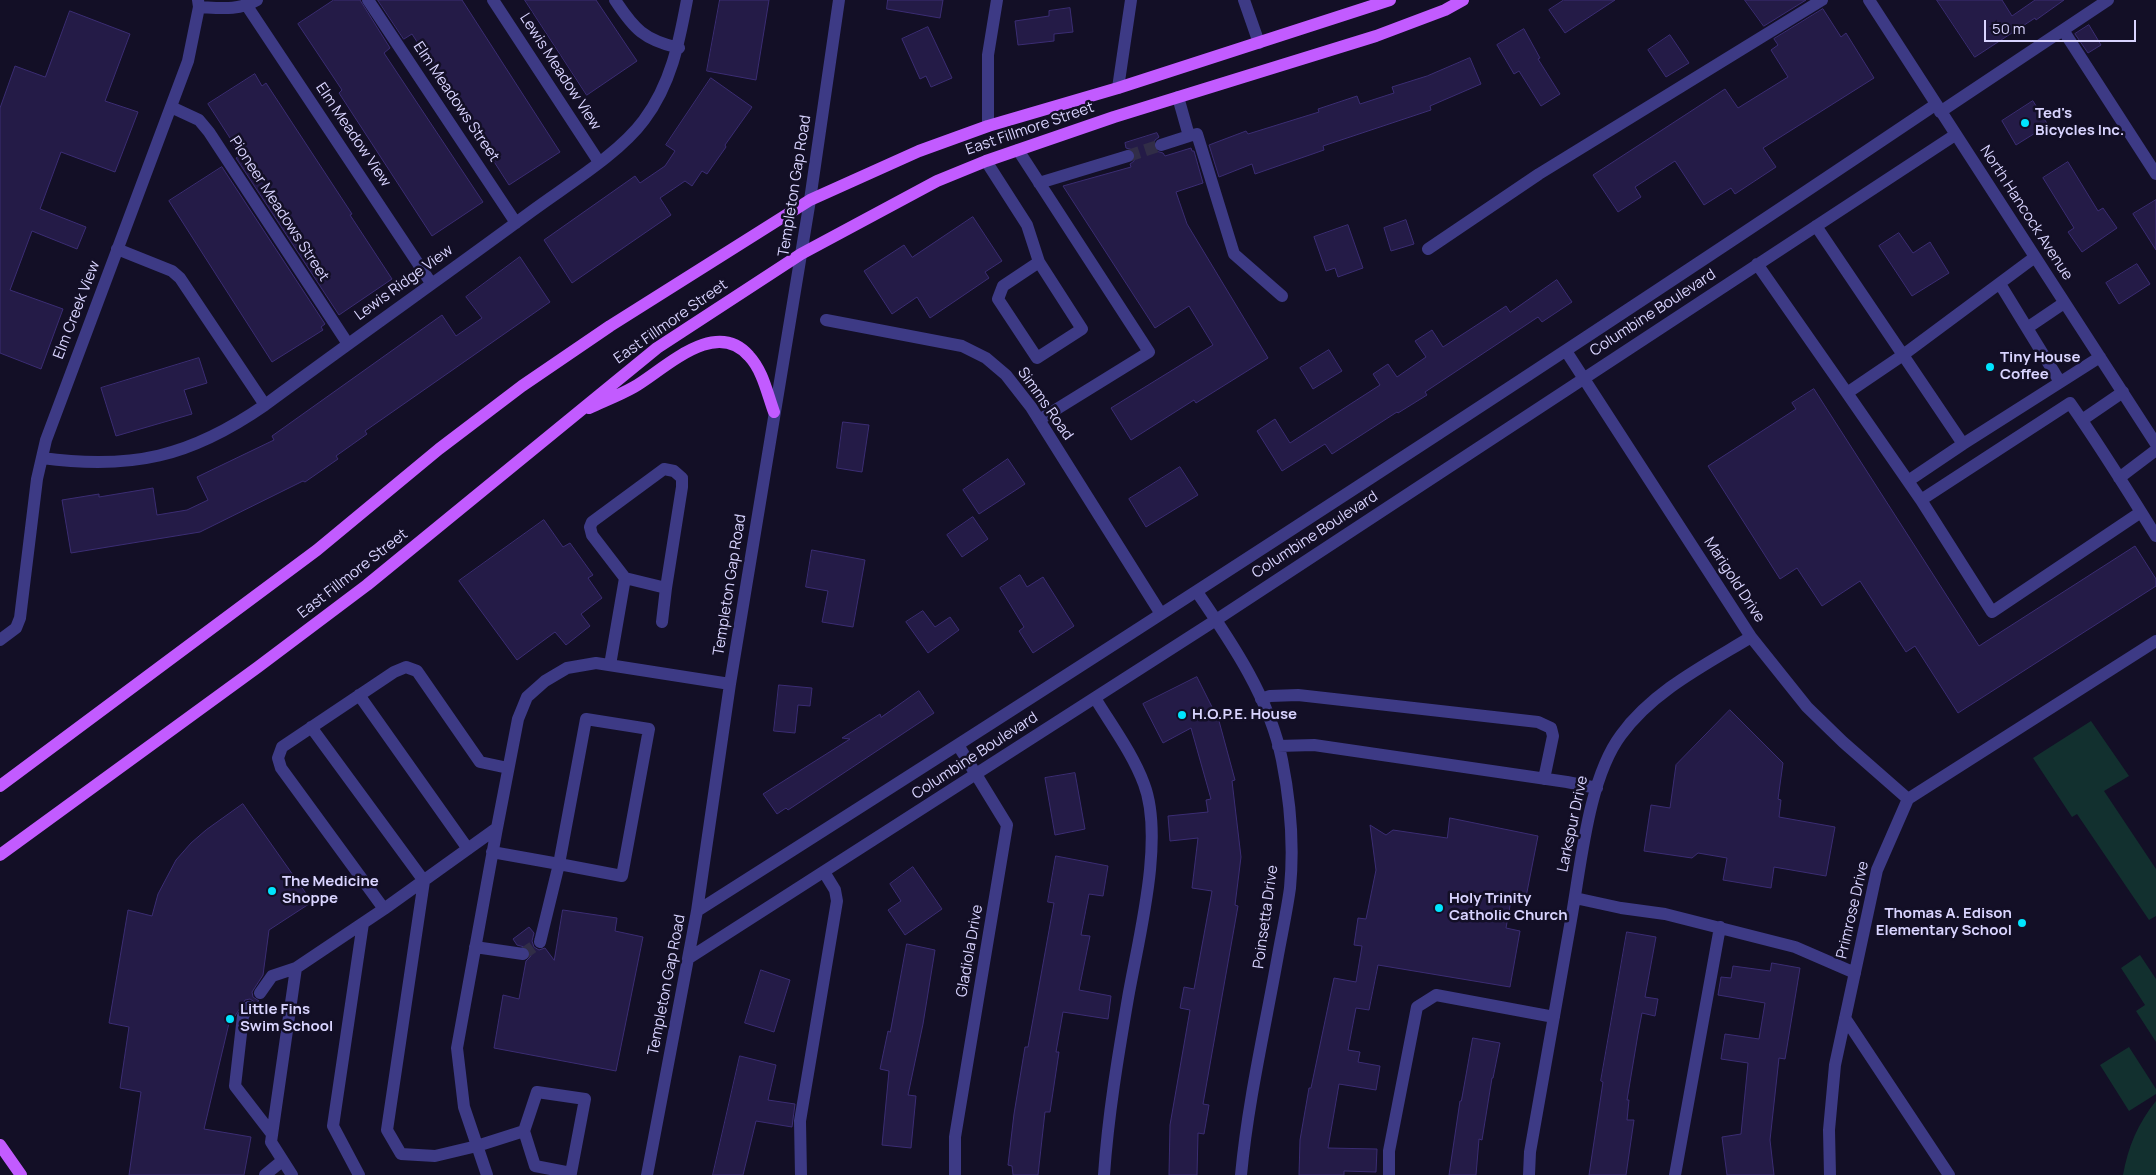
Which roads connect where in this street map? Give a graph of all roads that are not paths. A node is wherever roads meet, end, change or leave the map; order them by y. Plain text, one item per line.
1 (368, 0) edge
2 (493, 0) edge
3 (615, 0) edge
4 (687, 0) edge
5 (839, 0) edge
6 (997, 0) edge
7 (1131, 0) edge
8 (1244, 0) edge
9 (1390, 0) edge
10 (1463, 0) edge
11 (1822, 0) edge
12 (1869, 0) edge
13 (2108, 0) edge
14 (252, 3) edge
15 (198, 4) edge
16 (2063, 30) junction
17 (1259, 43) junction
18 (678, 48) junction
19 (1118, 88) junction
20 (1178, 97) junction
21 (170, 106) junction
22 (1937, 108) junction
23 (988, 126) junction
24 (1955, 135) junction
25 (1189, 136) junction
26 (1161, 145) tunnel mouth
27 (1018, 150) junction
28 (1128, 156) tunnel mouth
29 (986, 161) junction
30 (599, 162) junction
31 (2156, 174) edge
32 (1040, 183) junction
33 (810, 200) junction
34 (516, 223) junction
35 (1816, 226) junction
36 (117, 249) junction
37 (1428, 249) dead end
38 (801, 254) junction
39 (2035, 257) junction
40 (1039, 262) junction
41 (1757, 264) junction
42 (432, 283) junction
43 (2000, 284) junction
44 (1282, 296) dead end
45 (2064, 303) junction
46 (826, 320) dead end
47 (2027, 328) junction
48 (348, 344) junction
49 (1566, 351) junction
50 (1903, 355) junction
51 (2100, 357) junction
52 (1584, 377) junction
53 (2060, 382) junction
54 (2123, 392) junction
55 (1847, 393) junction
56 (265, 405) junction
57 (774, 412) junction
58 (571, 417) junction
59 (1039, 420) junction
60 (2082, 420) junction
61 (1963, 444) junction
62 (2156, 444) edge
63 (2156, 450) edge
64 (42, 458) junction
65 (2119, 478) junction
66 (1908, 481) junction
67 (1921, 500) junction
68 (2141, 512) junction
69 (2156, 536) edge
70 (626, 578) junction
71 (666, 588) junction
72 (1198, 592) junction
73 (1161, 614) junction
74 (1216, 620) junction
75 (662, 622) dead end
76 (1750, 637) junction
77 (4, 638) edge
78 (2156, 641) edge
79 (610, 665) junction
80 (730, 684) junction
81 (358, 695) junction
82 (1095, 698) junction
83 (1261, 699) junction
84 (311, 728) junction
85 (958, 745) junction
86 (1278, 746) junction
87 (508, 768) junction
88 (977, 774) junction
89 (1544, 778) junction
90 (0, 786) edge
91 (1597, 788) junction
92 (1908, 800) junction
93 (497, 828) junction
94 (468, 849) junction
95 (492, 852) junction
96 (0, 855) edge
97 (559, 864) junction
98 (824, 872) junction
99 (424, 881) junction
100 (1575, 898) junction
101 (384, 909) junction
102 (697, 911) junction
103 (363, 923) junction
104 (1720, 927) junction
105 (540, 942) tunnel mouth
106 (475, 947) junction
107 (523, 954) tunnel mouth
108 (689, 958) junction
109 (296, 968) junction
110 (1855, 973) junction
111 (260, 993) dead end
112 (250, 1007) dead end
113 (1554, 1017) junction
114 (1845, 1018) junction
115 (524, 1131) junction
116 (272, 1134) junction
117 (0, 1145) edge
118 (477, 1146) junction
119 (282, 1161) junction
120 (21, 1175) edge
121 (265, 1175) edge
122 (292, 1175) edge
123 (359, 1175) edge
124 (487, 1175) edge
125 (647, 1175) edge
126 (801, 1175) edge
127 (955, 1175) edge
128 (1104, 1175) edge
129 (1241, 1175) edge
130 (1389, 1175) edge
131 (1529, 1175) edge
132 (1675, 1175) edge
133 (1830, 1175) edge
134 (1949, 1175) edge

1 - 34 street, Elm Meadows Street
2 - 30 street, Lewis Meadow View
3 - 18 street
4 - 18 street, Lewis Ridge View
5 - 33 street, Templeton Gap Road
6 - 23 street
7 - 19 street
8 - 17 street
9 - 17 main road, East Fillmore Street
10 - 20 main road, East Fillmore Street
11 - 37 street
12 - 22 street, North Hancock Avenue
13 - 16 street, Columbine Boulevard
14 - 15 street
14 - 42 street, Elm Meadow View
15 - 21 street, Elm Creek View
16 - 22 street, Columbine Boulevard
16 - 31 street
17 - 19 main road, East Fillmore Street
18 - 30 street, Lewis Ridge View
19 - 23 main road, East Fillmore Street
20 - 25 street
20 - 27 main road, East Fillmore Street
21 - 36 street, Elm Creek View
21 - 48 street, Pioneer Meadows Street
22 - 24 street, North Hancock Avenue
22 - 49 street, Columbine Boulevard
23 - 33 main road, East Fillmore Street
24 - 35 street, Columbine Boulevard
24 - 39 street, North Hancock Avenue
25 - 26 street
25 - 44 street
27 - 29 main road, East Fillmore Street
27 - 32 street
28 - 32 street
29 - 38 main road, East Fillmore Street
29 - 40 street
30 - 34 street, Lewis Ridge View
32 - 59 street
33 - 38 street, Templeton Gap Road
33 - 90 main road, East Fillmore Street
34 - 42 street, Lewis Ridge View
35 - 41 street, Columbine Boulevard
35 - 50 street
36 - 56 street
36 - 64 street, Elm Creek View
38 - 57 street, Templeton Gap Road
38 - 58 main road, East Fillmore Street
39 - 43 street
39 - 45 street, North Hancock Avenue
40 - 40 street
41 - 52 street, Columbine Boulevard
41 - 55 street
42 - 48 street, Lewis Ridge View
43 - 47 street
43 - 50 street
45 - 47 street
45 - 51 street, North Hancock Avenue
46 - 59 street, Simms Road
47 - 53 street
48 - 56 street, Lewis Ridge View
49 - 52 street, Marigold Drive
49 - 72 street, Columbine Boulevard
50 - 55 street
50 - 61 street
51 - 53 street
51 - 54 street, North Hancock Avenue
52 - 74 street, Columbine Boulevard
52 - 76 street, Marigold Drive
53 - 61 street
54 - 60 street
54 - 62 street, North Hancock Avenue
55 - 66 street
56 - 64 street, Lewis Ridge View
57 - 58 main road
57 - 80 street, Templeton Gap Road
58 - 96 main road, East Fillmore Street
59 - 73 street, Simms Road
60 - 65 street
60 - 67 street
61 - 66 street
63 - 65 street
64 - 77 street, Elm Creek View
65 - 68 street
66 - 67 street
67 - 68 street
68 - 69 street
70 - 71 street
70 - 71 street
70 - 79 street
71 - 75 street
72 - 73 street, Columbine Boulevard
72 - 74 street, Poinsetta Drive
73 - 85 street, Columbine Boulevard
74 - 82 street, Columbine Boulevard
74 - 83 street, Poinsetta Drive
76 - 91 street, Larkspur Drive
76 - 92 street, Marigold Drive
78 - 92 street
79 - 80 street
79 - 87 street
80 - 102 street, Templeton Gap Road
81 - 84 street
81 - 87 street
81 - 94 street
82 - 88 street, Columbine Boulevard
82 - 128 street
83 - 86 street, Poinsetta Drive
83 - 89 street
84 - 99 street
84 - 101 street
85 - 88 street, Gladiola Drive
85 - 102 street, Columbine Boulevard
86 - 89 street
86 - 129 street, Poinsetta Drive
87 - 93 street
88 - 98 street, Columbine Boulevard
88 - 127 street, Gladiola Drive
89 - 91 street
91 - 100 street, Larkspur Drive
92 - 110 street, Primrose Drive
93 - 94 street
93 - 95 street
94 - 99 street
95 - 97 street
95 - 106 street
97 - 97 street
97 - 105 street
98 - 108 street, Columbine Boulevard
98 - 126 street
99 - 101 street
99 - 118 street
100 - 104 street
100 - 113 street, Larkspur Drive
101 - 103 street
102 - 108 street, Templeton Gap Road
103 - 109 street
103 - 123 street
104 - 110 street
104 - 132 street
106 - 107 street
106 - 118 street
108 - 125 street, Templeton Gap Road
109 - 111 street
109 - 116 street
110 - 114 street, Primrose Drive
112 - 116 street
113 - 130 street
113 - 131 street, Larkspur Drive
114 - 133 street, Primrose Drive
114 - 134 street
115 - 115 street
115 - 118 street
116 - 119 street
117 - 120 main road
118 - 124 street
119 - 121 street
119 - 122 street

